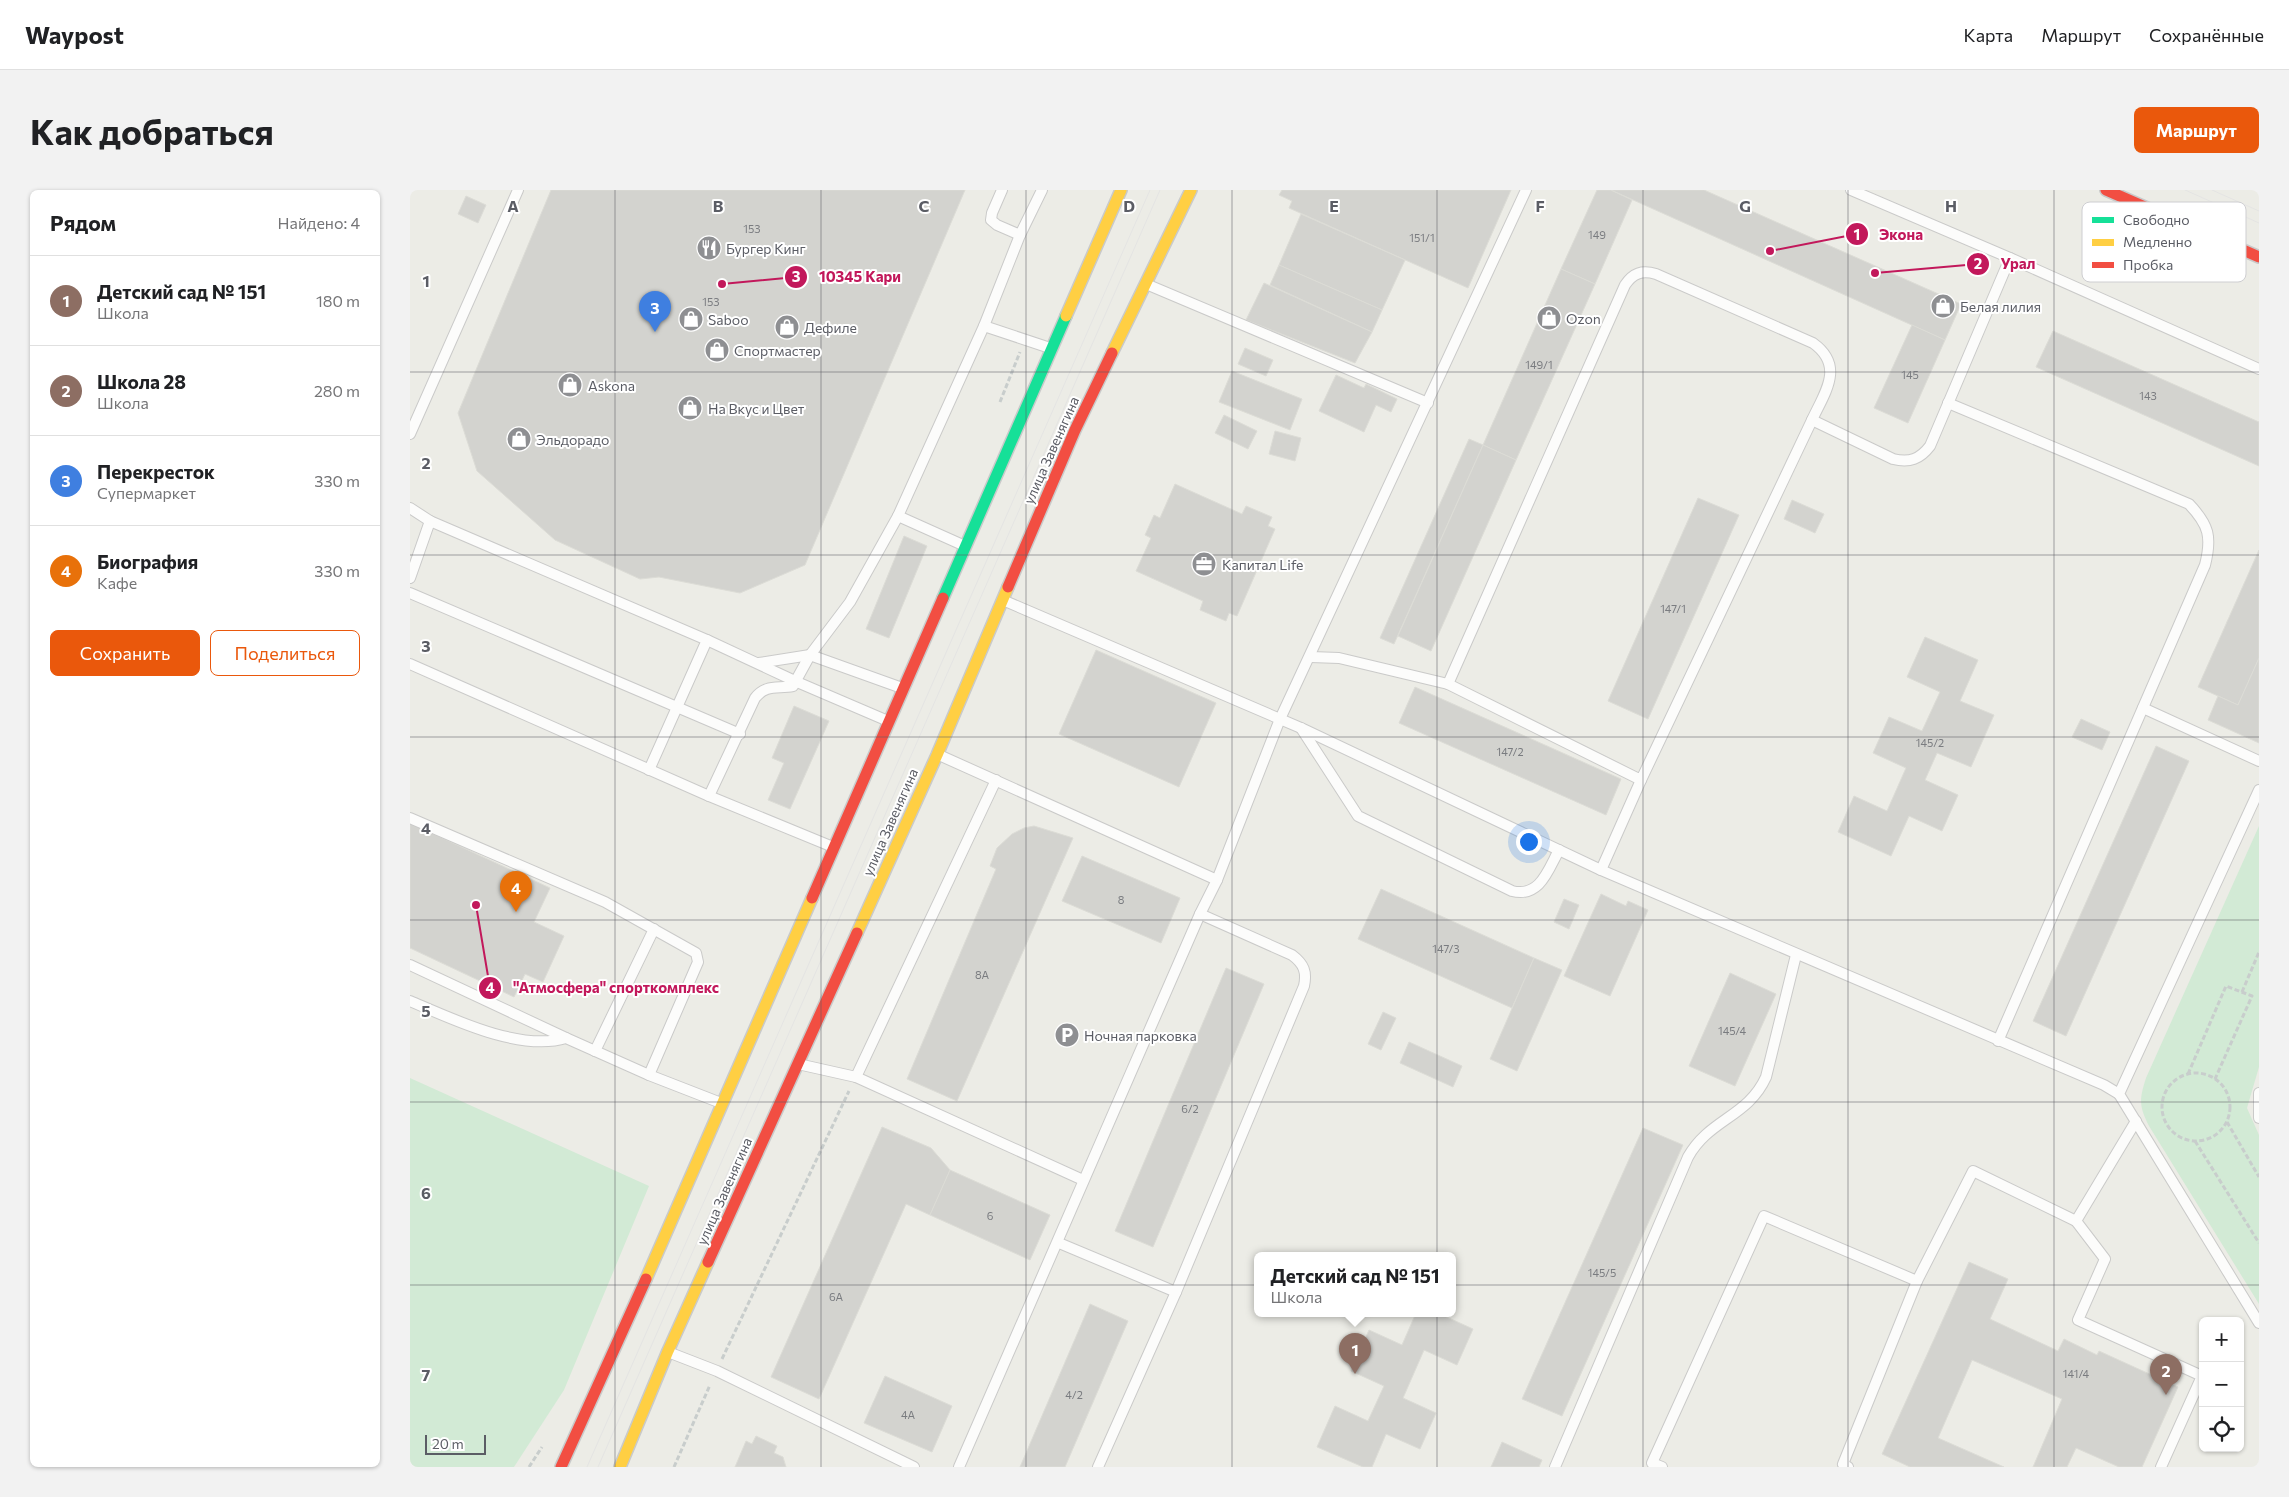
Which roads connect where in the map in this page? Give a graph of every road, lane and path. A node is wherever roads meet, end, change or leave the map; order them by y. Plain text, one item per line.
1 (518, 190) edge
2 (1002, 190) edge
3 (1042, 190) edge
4 (1121, 190) edge
5 (1191, 190) edge
6 (1526, 190) edge
7 (1851, 190) edge
8 (2106, 190) edge
9 (2133, 202) edge
10 (1020, 235) junction
11 (2246, 251) edge
12 (2259, 257) edge
13 (2010, 258) junction
14 (1146, 284) junction
15 (984, 326) junction
16 (1052, 348) junction
17 (2259, 368) edge
18 (1428, 403) junction
19 (1948, 403) junction
20 (1812, 420) junction
21 (410, 434) edge
22 (410, 508) edge
23 (898, 516) junction
24 (430, 521) junction
25 (966, 546) junction
26 (410, 578) edge
27 (410, 593) edge
28 (1004, 600) junction
29 (707, 640) junction
30 (810, 655) junction
31 (1311, 657) junction
32 (759, 663) junction
33 (410, 664) edge
34 (797, 682) junction
35 (1448, 684) junction
36 (903, 688) junction
37 (676, 706) junction
38 (2143, 708) junction
39 (1280, 719) junction
40 (889, 721) junction
41 (1301, 728) junction
42 (740, 734) junction
43 (937, 754) junction
44 (2259, 761) edge
45 (649, 770) junction
46 (996, 780) junction
47 (1641, 780) junction
48 (2259, 790) edge
49 (709, 796) junction
50 (410, 818) edge
51 (834, 848) junction
52 (1559, 850) junction
53 (1601, 870) junction
54 (1216, 880) junction
55 (1200, 914) junction
56 (654, 929) junction
57 (2259, 952) edge
58 (1796, 955) junction
59 (410, 965) edge
60 (2242, 992) junction
61 (410, 1001) edge
62 (566, 1038) junction
63 (1998, 1041) junction
64 (595, 1051) junction
65 (797, 1064) junction
66 (2188, 1074) junction
67 (649, 1075) junction
68 (856, 1077) junction
69 (2215, 1078) junction
70 (2259, 1093) edge
71 (2119, 1094) junction
72 (722, 1104) junction
73 (2259, 1118) edge
74 (2136, 1121) junction
75 (2227, 1122) junction
76 (2195, 1141) junction
77 (2259, 1177) edge
78 (1083, 1180) junction
79 (2076, 1221) junction
80 (1059, 1243) junction
81 (2259, 1243) edge
82 (1917, 1281) junction
83 (1176, 1292) junction
84 (2259, 1323) edge
85 (668, 1352) junction
86 (717, 1371) junction
87 (562, 1467) edge
88 (620, 1467) edge
89 (674, 1467) edge
90 (914, 1467) edge
91 (959, 1467) edge
92 (1098, 1467) edge
93 (1555, 1467) edge
94 (1662, 1467) edge
95 (1848, 1467) edge
96 (2161, 1467) edge

1 - 21 lane
2 - 10 lane
3 - 10 lane
4 - 16 main road
5 - 14 main road, улица Завенягина
6 - 18 lane
7 - 13 lane
8 - 9 main road
10 - 15 lane
11 - 12 main road
13 - 17 lane
13 - 19 lane
14 - 18 lane
14 - 28 main road, улица Завенягина
15 - 16 lane
15 - 23 lane
16 - 25 main road
18 - 31 lane
19 - 20 lane
19 - 38 lane
20 - 35 lane
20 - 47 lane
22 - 24 lane
23 - 25 lane
23 - 30 lane
24 - 26 lane
24 - 29 lane
25 - 36 main road
27 - 37 lane
28 - 39 lane
28 - 43 main road, улица Завенягина
29 - 32 lane
29 - 37 lane
30 - 32 lane
30 - 34 lane
30 - 36 lane
31 - 35 lane
31 - 39 lane
32 - 34 lane
33 - 45 lane
34 - 40 lane
34 - 42 lane
35 - 47 lane
36 - 40 main road
37 - 42 lane
37 - 45 lane
38 - 44 lane
38 - 63 lane
39 - 41 lane
39 - 54 lane
40 - 51 main road
41 - 52 lane
41 - 52 lane
42 - 49 lane
43 - 46 lane
43 - 65 main road, улица Завенягина
45 - 49 lane
46 - 54 lane
46 - 68 lane
47 - 53 lane
48 - 71 lane
49 - 51 lane
50 - 56 lane
51 - 72 main road
52 - 53 lane
53 - 58 lane
54 - 55 lane
55 - 78 lane
55 - 83 lane
56 - 64 lane
56 - 67 lane
57 - 60 path
58 - 63 lane
58 - 93 lane
59 - 62 lane
60 - 66 path
60 - 69 path
61 - 62 lane
62 - 64 lane
63 - 71 lane
64 - 67 lane
65 - 68 lane
65 - 85 main road, улица Завенягина
66 - 69 path
66 - 76 path
67 - 72 lane
68 - 78 lane
68 - 86 path
69 - 75 path
70 - 73 lane
71 - 74 lane
72 - 87 main road
74 - 79 lane
74 - 84 lane
75 - 76 path
75 - 77 path
76 - 81 path
78 - 80 lane
79 - 82 lane
79 - 96 lane
80 - 83 lane
80 - 91 lane
82 - 94 lane
82 - 95 lane
83 - 92 lane
85 - 86 lane
85 - 88 main road, улица Завенягина
86 - 89 path
86 - 90 lane

